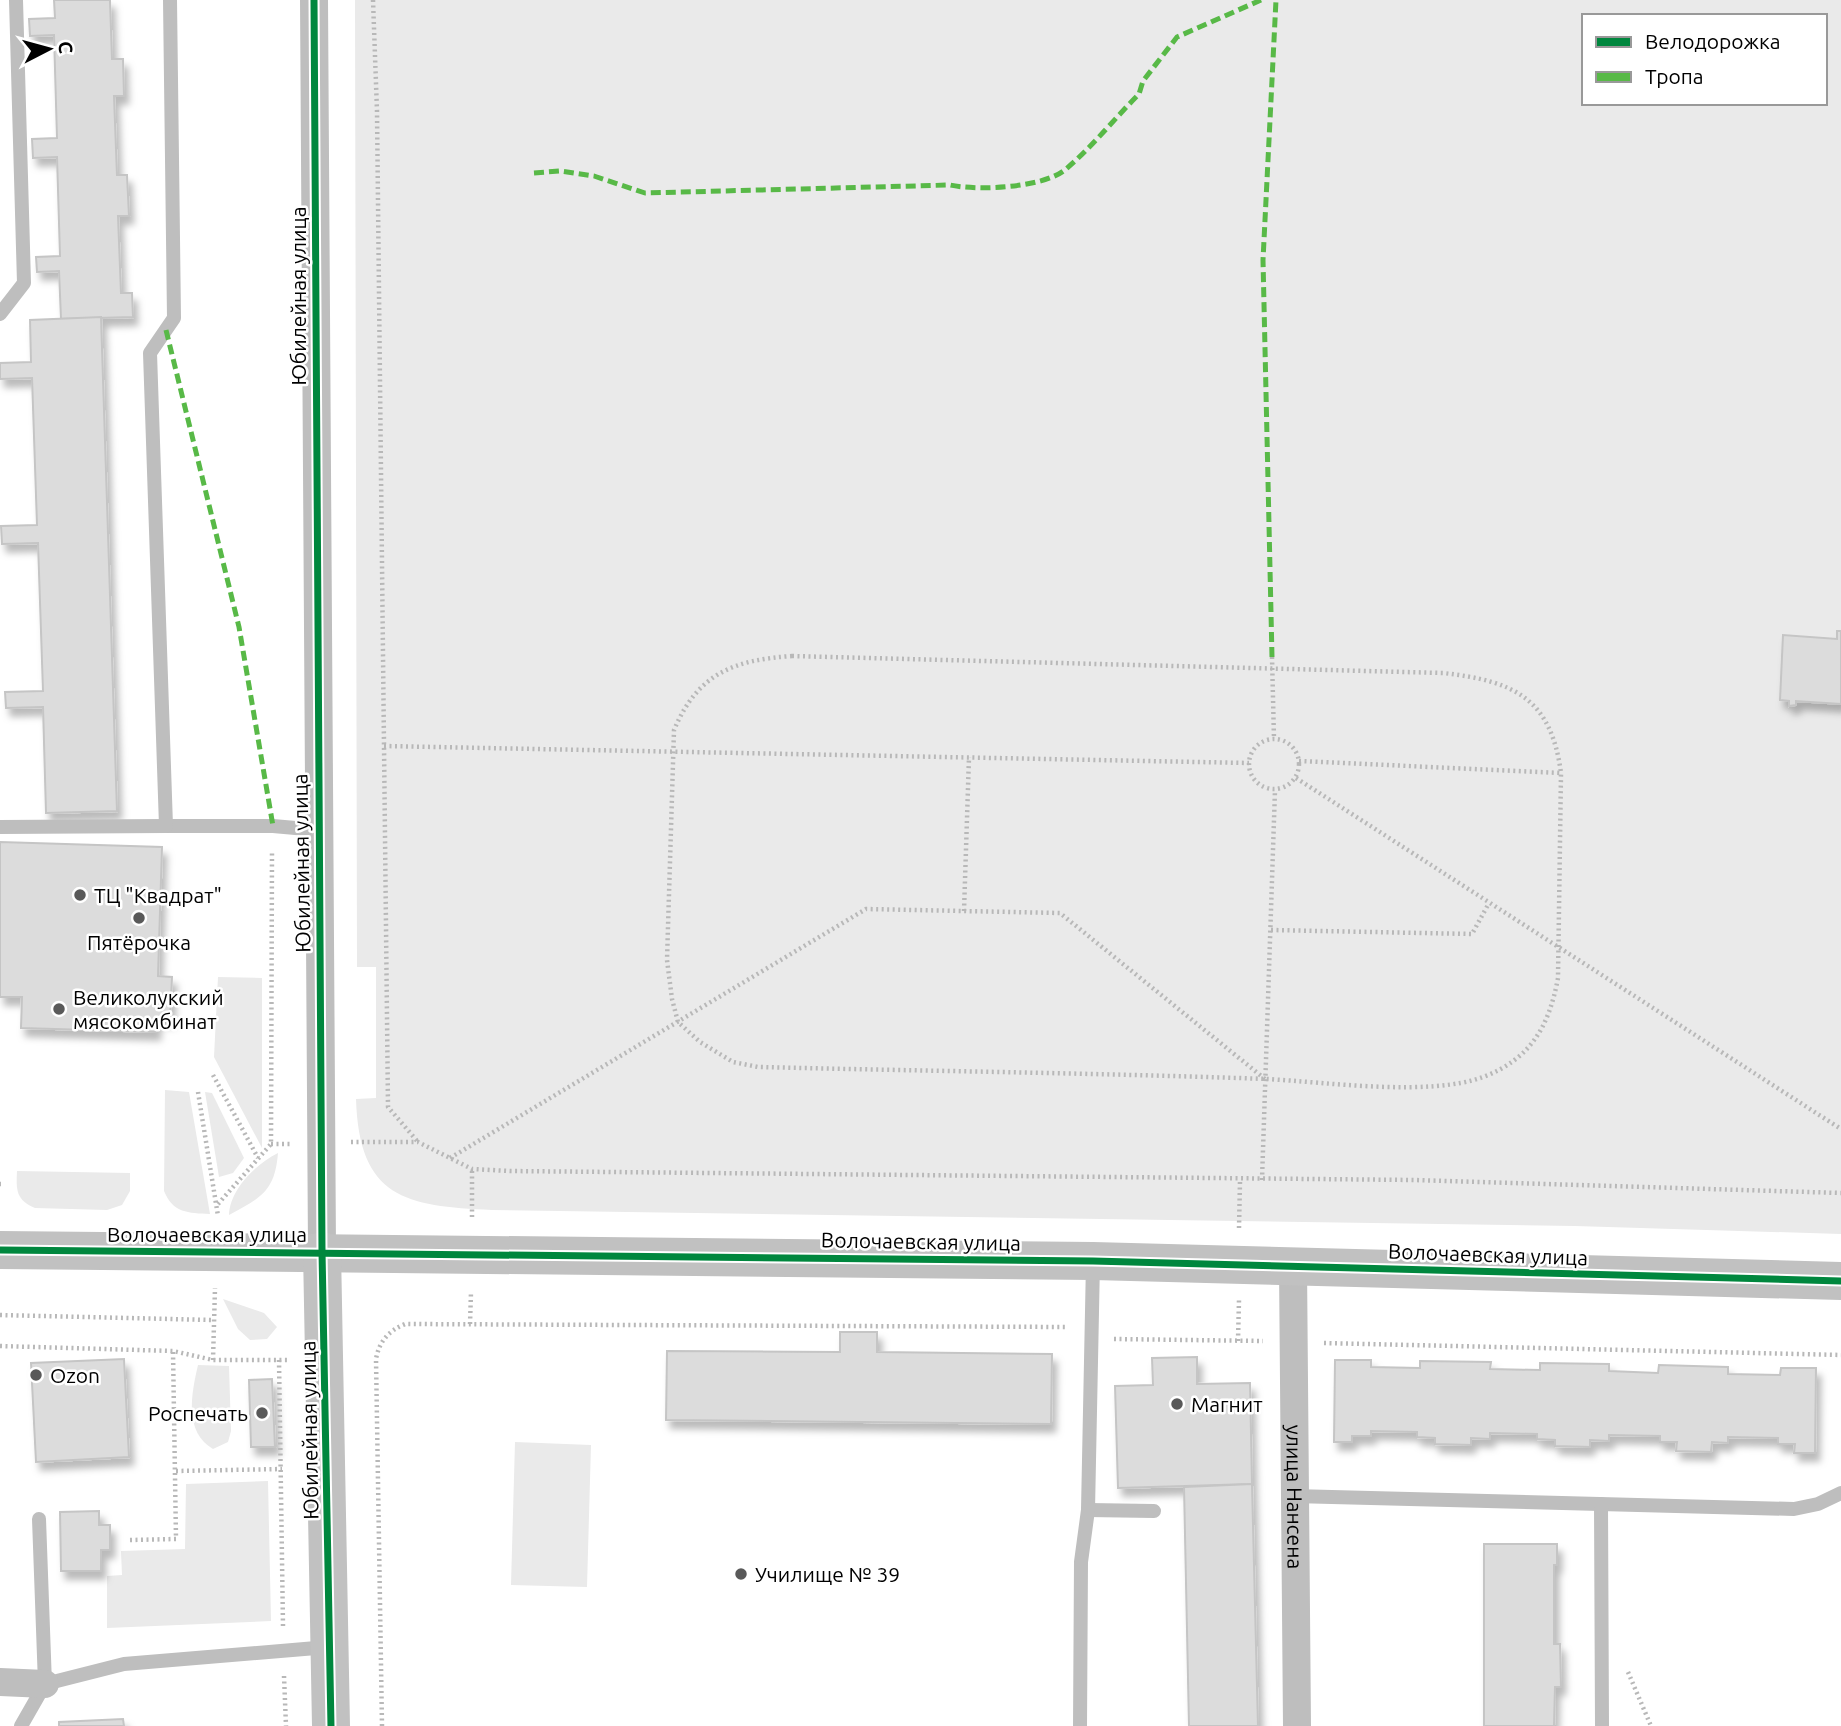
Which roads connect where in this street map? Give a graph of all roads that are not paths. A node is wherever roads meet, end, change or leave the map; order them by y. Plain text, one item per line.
1 (16, 0) edge
2 (170, 0) edge
3 (314, 0) edge
4 (0, 314) edge
5 (166, 826) junction
6 (0, 827) edge
7 (318, 830) junction
8 (0, 1250) edge
9 (322, 1251) junction
10 (1093, 1261) junction
11 (1293, 1266) junction
12 (1841, 1281) edge
13 (1841, 1493) edge
14 (1293, 1496) junction
15 (1601, 1504) junction
16 (1088, 1510) junction
17 (1154, 1511) dead end
18 (39, 1519) dead end
19 (330, 1646) junction
20 (0, 1682) edge
21 (45, 1684) junction
22 (21, 1726) edge
23 (331, 1726) edge
24 (1080, 1726) edge
25 (1297, 1726) edge
26 (1602, 1726) edge

1 - 4 lane
2 - 5 lane
3 - 7 street, Юбилейная улица
5 - 6 lane
5 - 7 lane
7 - 9 street, Юбилейная улица
8 - 9 street, Волочаевская улица
9 - 10 street, Волочаевская улица
9 - 19 street, Юбилейная улица
10 - 11 street, Волочаевская улица
10 - 16 lane
11 - 12 street, Волочаевская улица
11 - 14 street, улица Нансена
13 - 15 lane
14 - 15 lane
14 - 25 street, улица Нансена
15 - 26 lane
16 - 17 lane
16 - 24 lane
18 - 21 lane
19 - 21 lane
19 - 23 street, Юбилейная улица
20 - 21 street
21 - 22 lane

